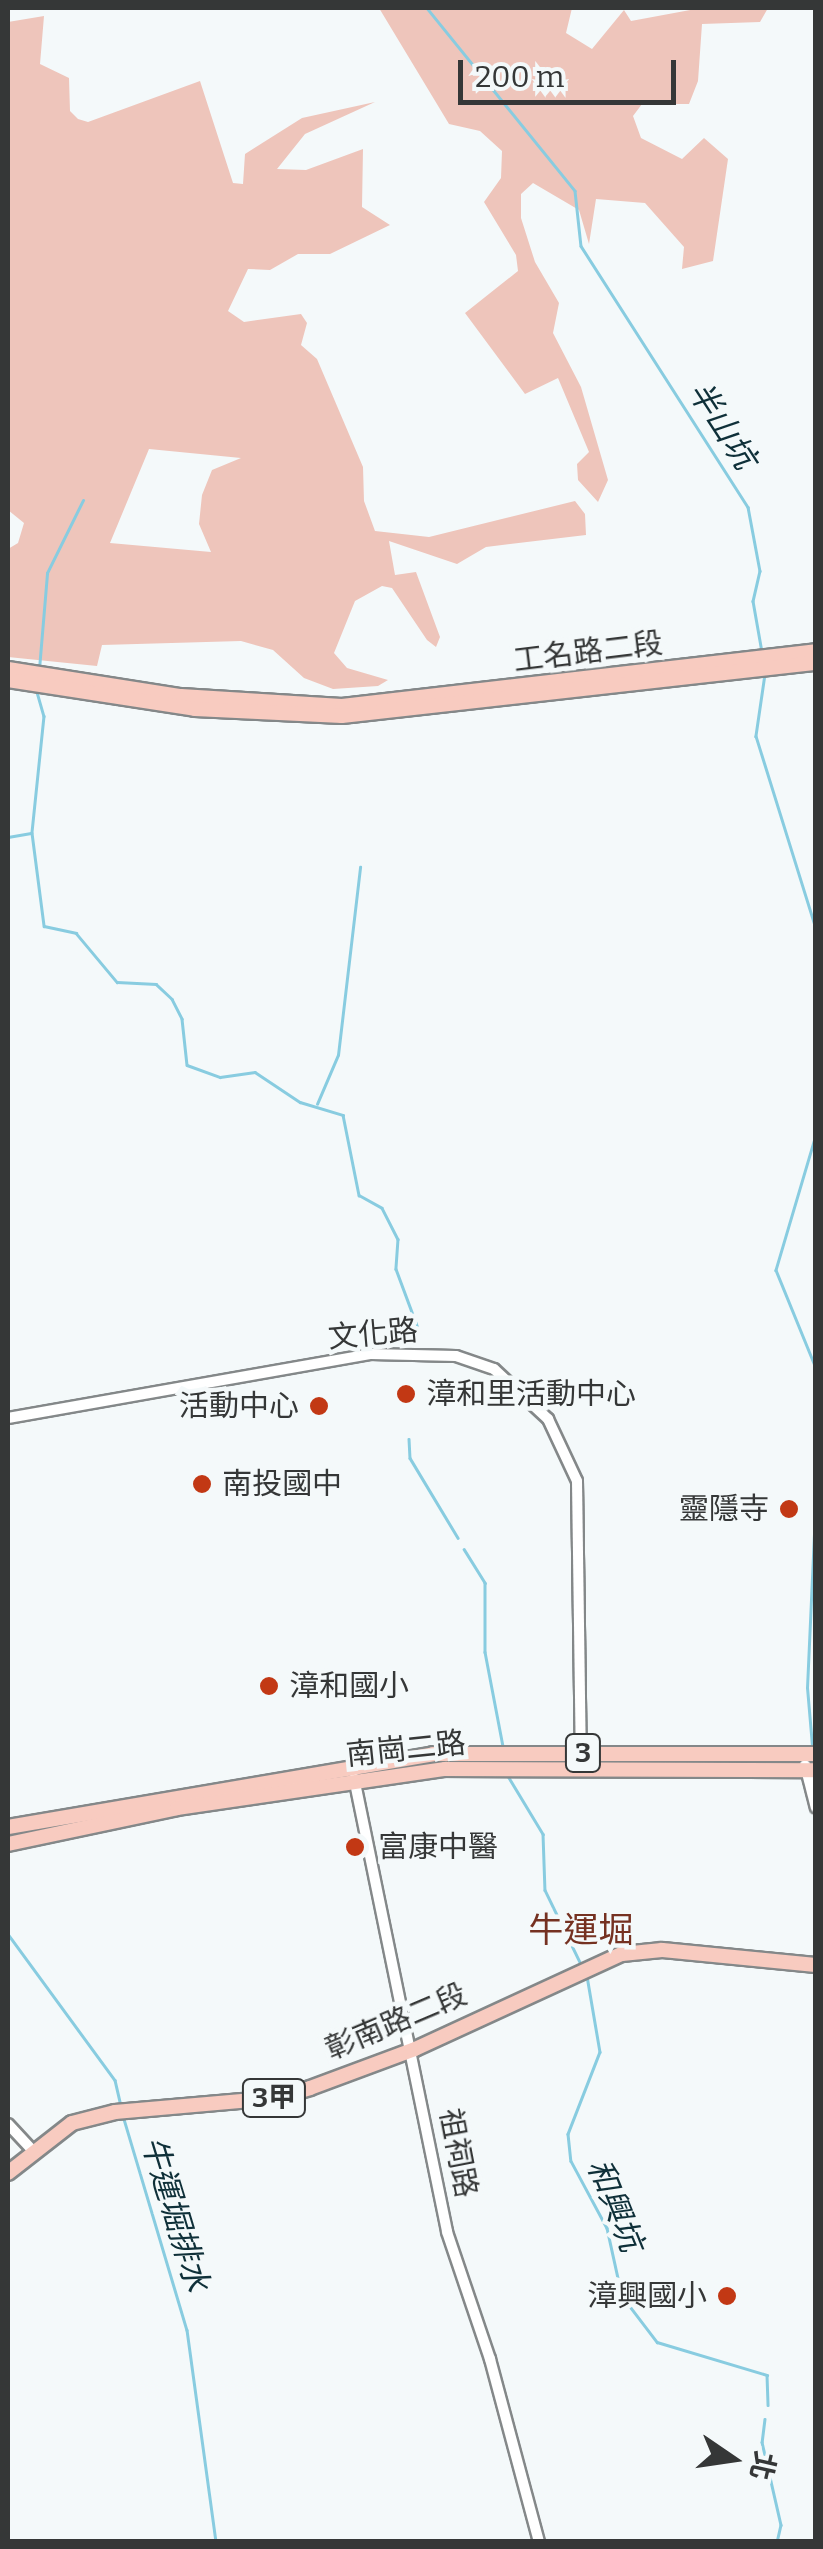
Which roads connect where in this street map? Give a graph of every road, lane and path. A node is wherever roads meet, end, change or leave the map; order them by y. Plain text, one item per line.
1 (816, 651) edge
2 (816, 663) edge
3 (8, 668) edge
4 (8, 680) edge
5 (86, 687) junction
6 (368, 710) junction
7 (8, 1418) edge
8 (811, 1754) edge
9 (581, 1761) junction
10 (810, 1770) edge
11 (353, 1774) junction
12 (244, 1791) junction
13 (816, 1808) edge
14 (8, 1827) edge
15 (8, 1844) edge
16 (816, 1965) edge
17 (414, 2049) junction
18 (8, 2124) edge
19 (32, 2150) junction
20 (8, 2174) edge
21 (539, 2542) edge

1 - 6 main road, 工名路二段
2 - 6 main road, 工名路二段
3 - 5 main road
4 - 5 main road
5 - 6 main road
7 - 9 street, 文化路
8 - 9 main road, 南崗二路 / 3
8 - 10 street
9 - 10 main road, 南崗二路 / 3
9 - 11 main road, 南崗二路 / 3
10 - 13 street
11 - 12 main road, 南崗二路 / 3
11 - 17 street, 祖祠路
12 - 14 main road, 南崗二路 / 3
12 - 15 main road, 南崗二路 / 3
16 - 17 main road, 彰南路二段 / 3甲
17 - 19 main road, 彰南路二段 / 3甲
17 - 21 street, 祖祠路
18 - 19 street
19 - 20 main road, 彰南路二段 / 3甲

